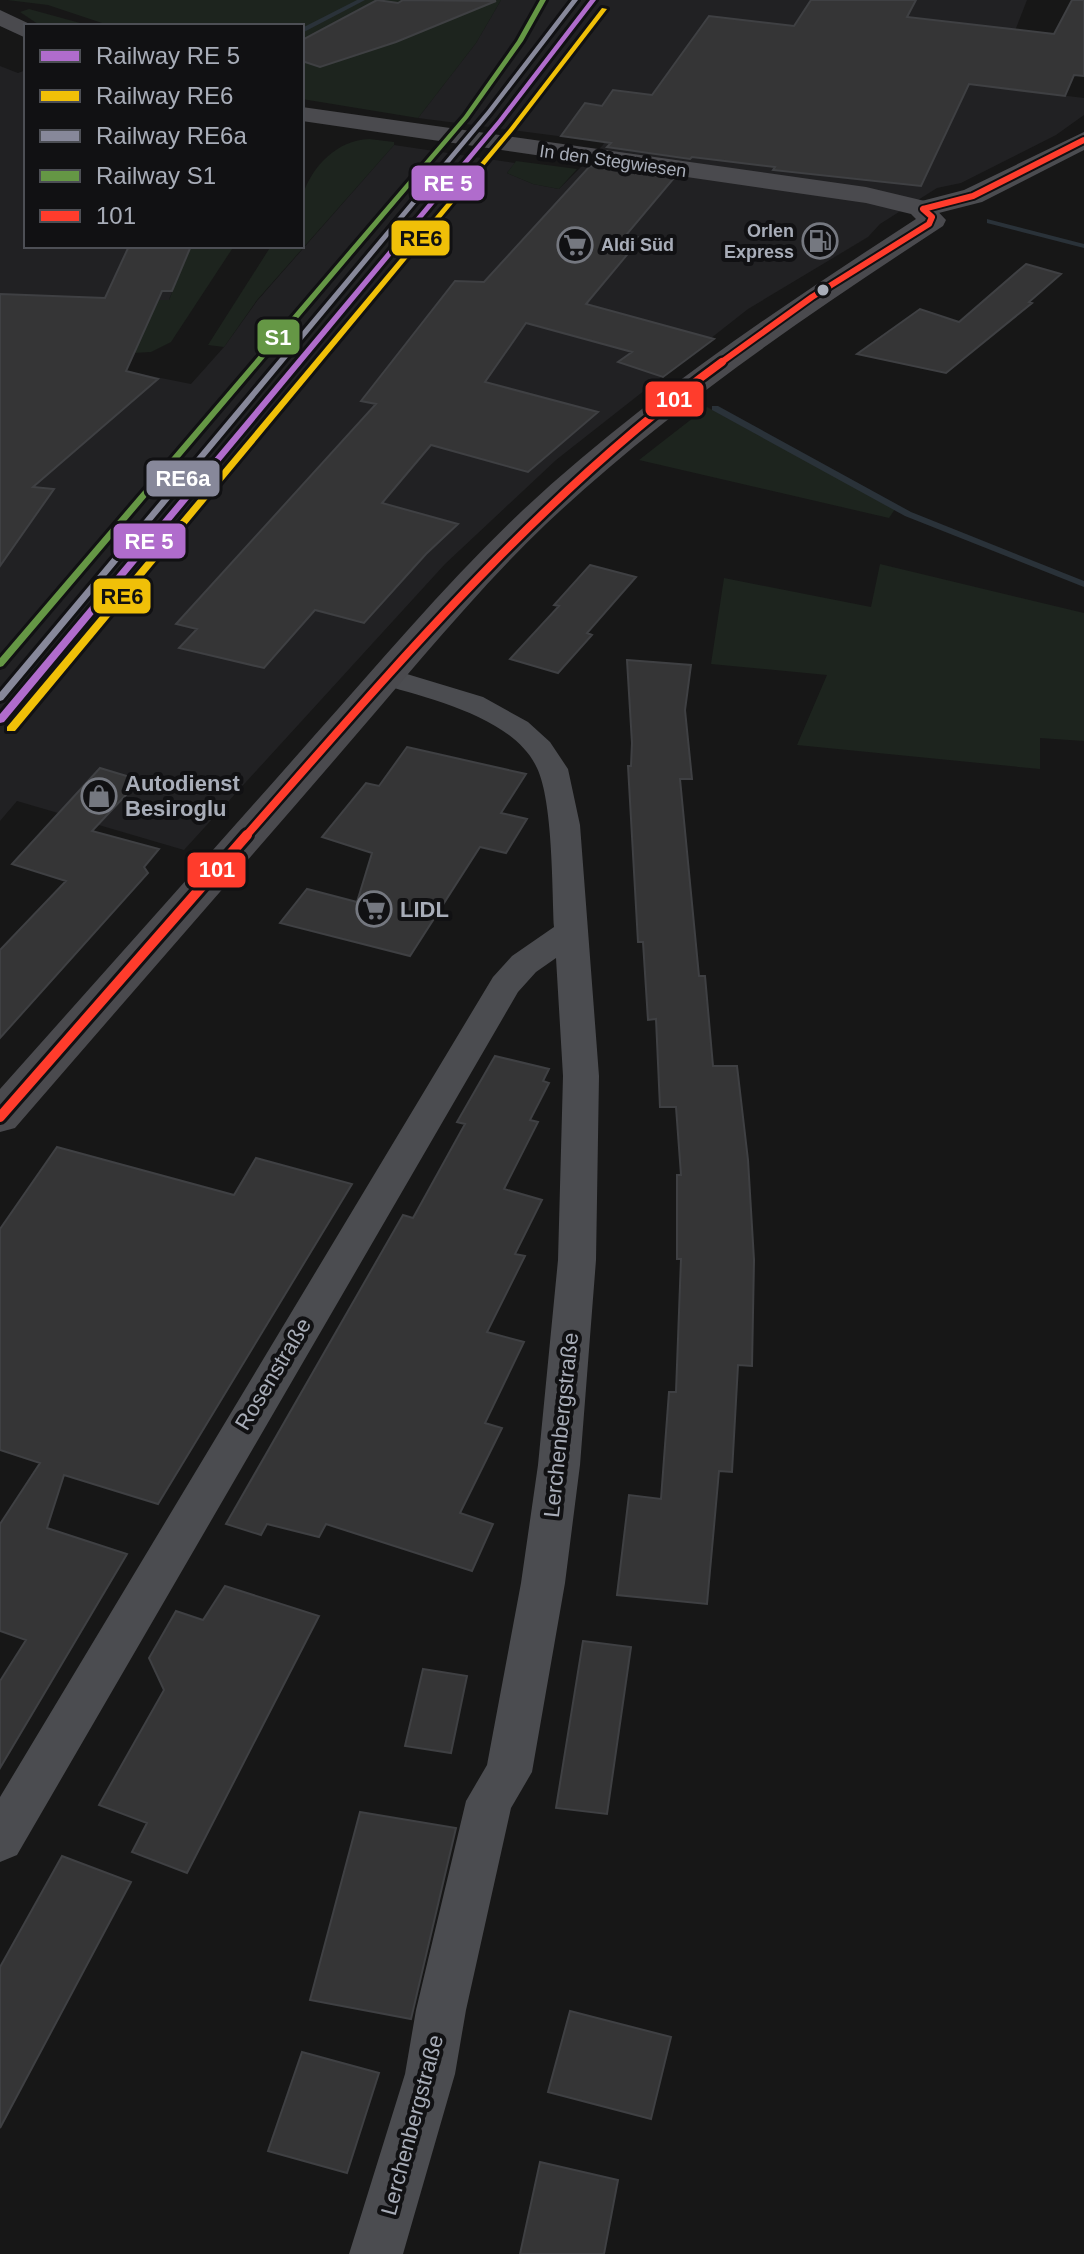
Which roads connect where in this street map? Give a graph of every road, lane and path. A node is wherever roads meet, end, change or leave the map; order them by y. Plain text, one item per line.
1 (1, 22) edge
2 (24, 30) edge
3 (24, 42) edge
4 (304, 114) edge
5 (1084, 140) edge
6 (923, 209) junction
7 (387, 677) junction
8 (572, 931) junction
9 (0, 1117) edge
10 (0, 1840) edge
11 (376, 2254) edge

1 - 2 main road
1 - 3 main road
4 - 6 main road, In den Stegwiesen
5 - 6 street
6 - 7 main road
7 - 8 street, Lerchenbergstraße
7 - 9 main road
8 - 10 street, Rosenstraße
8 - 11 street, Lerchenbergstraße

